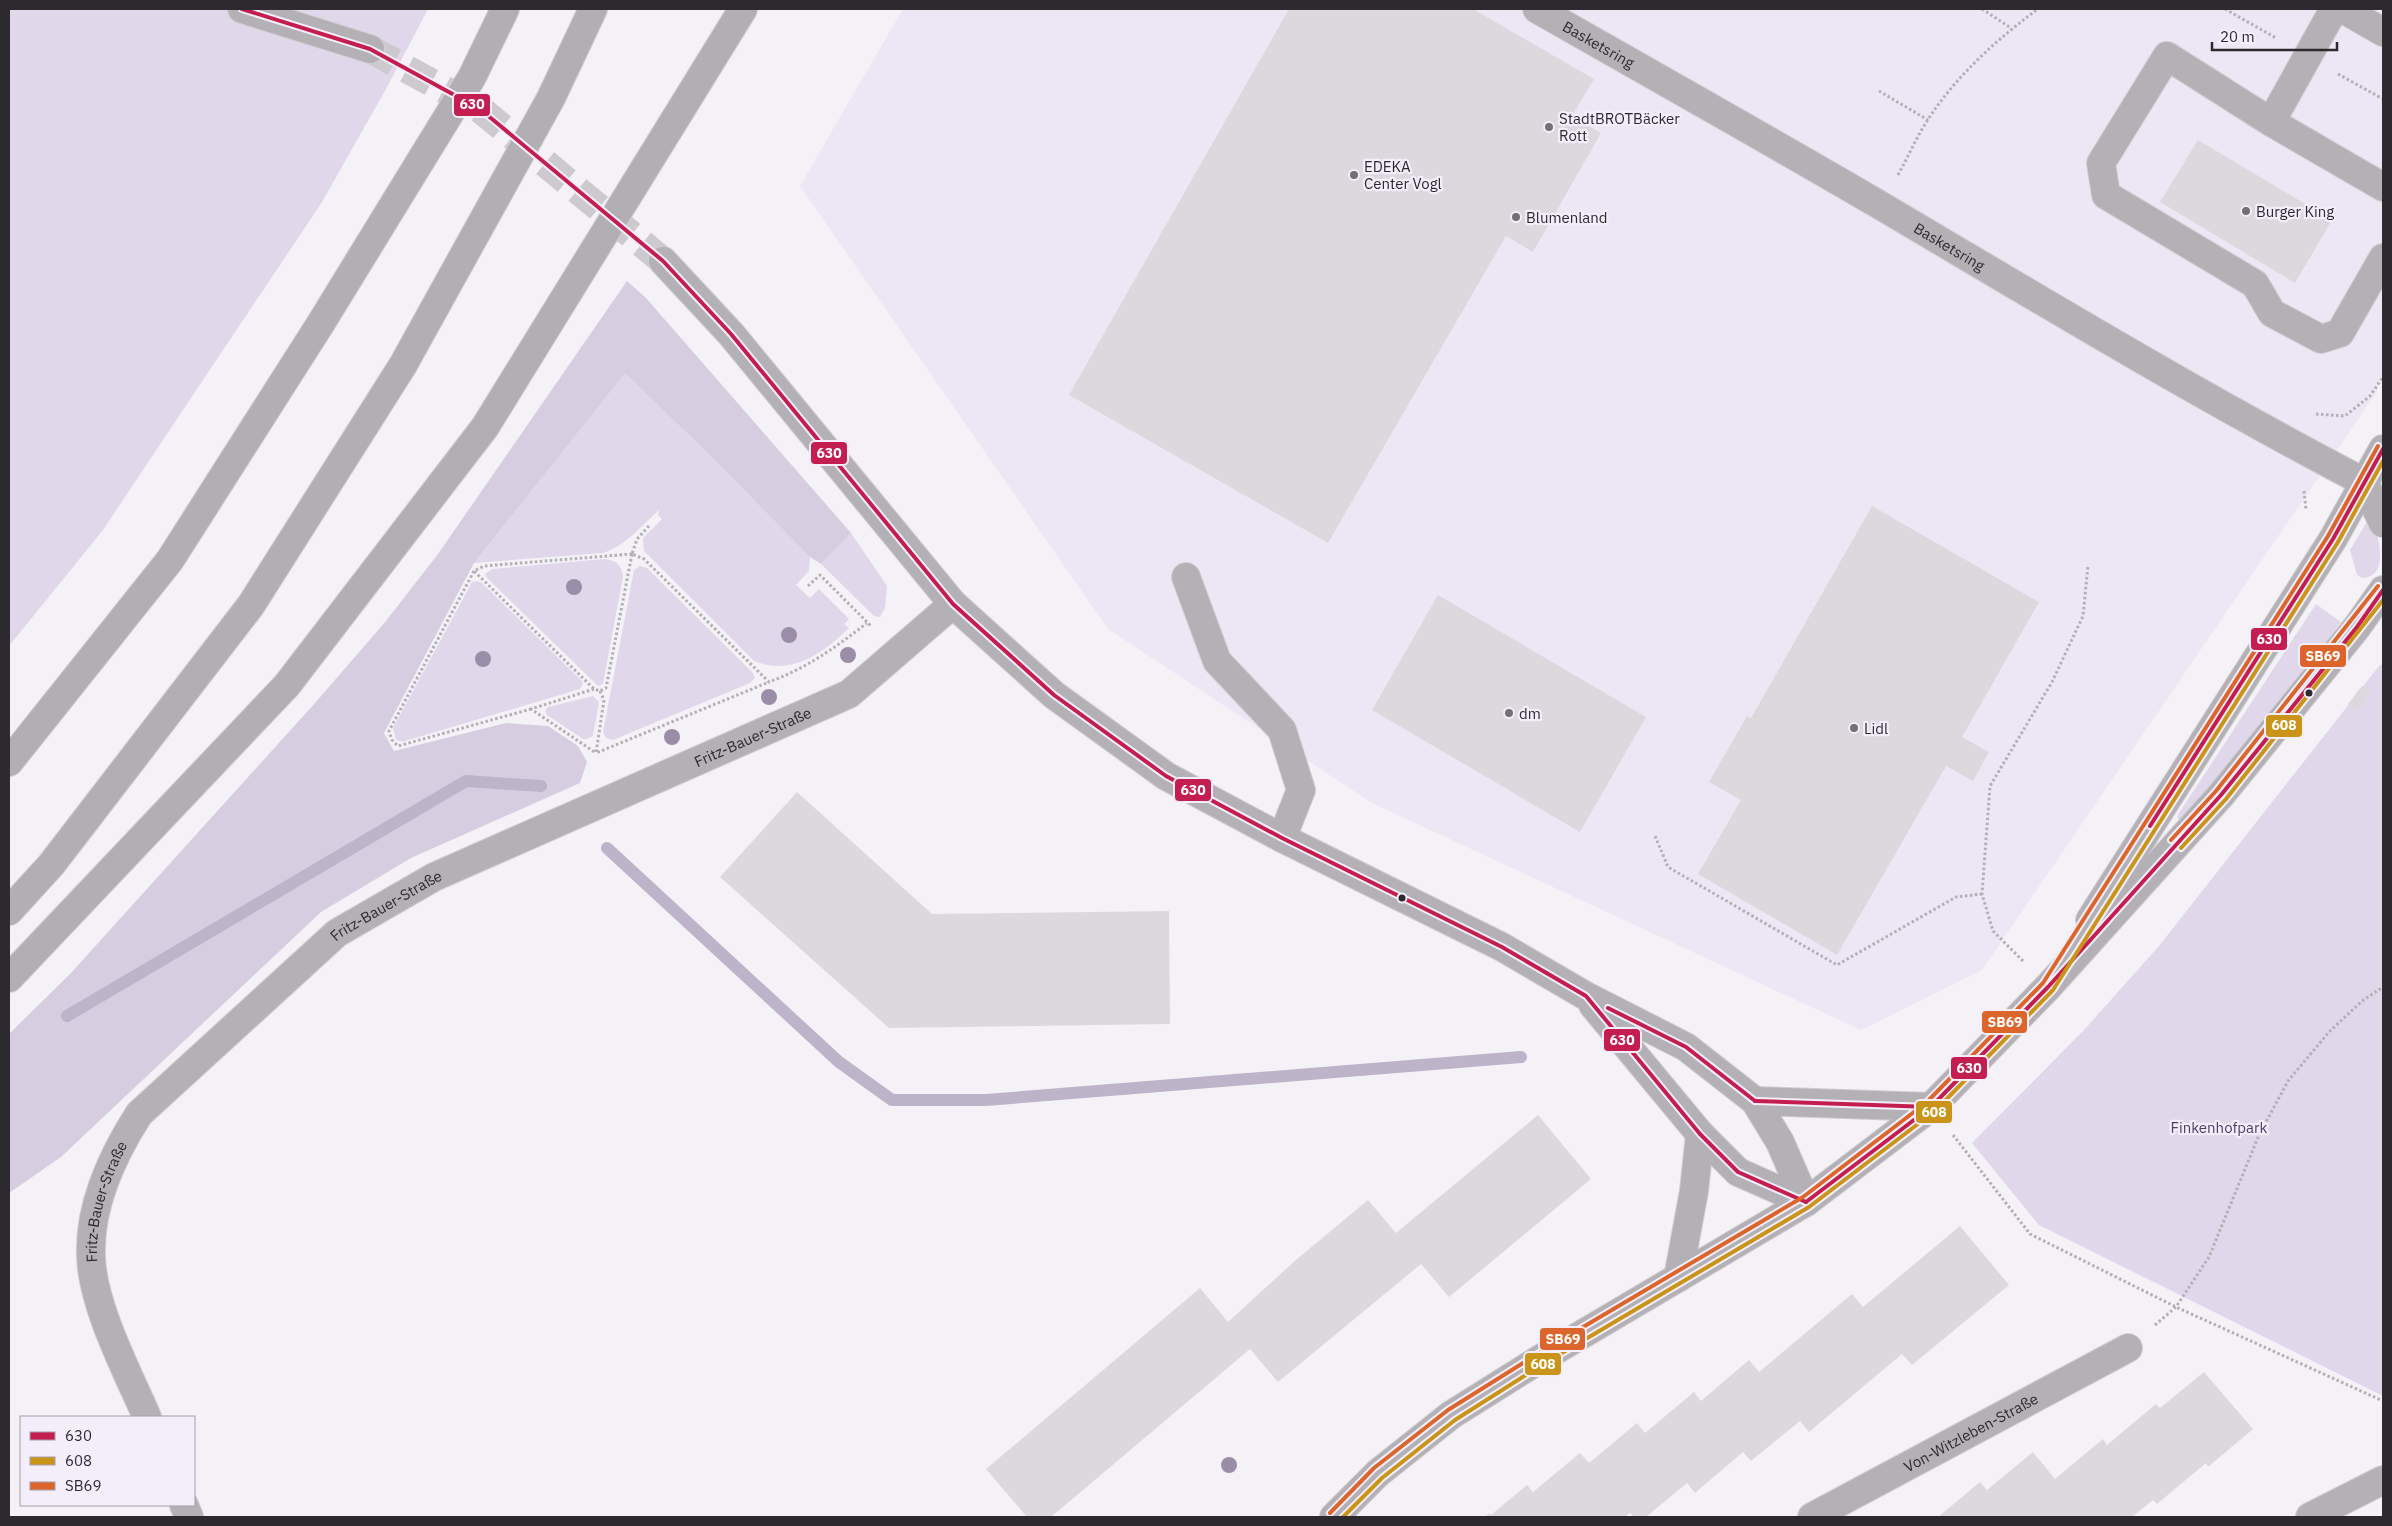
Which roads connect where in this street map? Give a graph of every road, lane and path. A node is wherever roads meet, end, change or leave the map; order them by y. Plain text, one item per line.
1 (242, 9) edge
2 (505, 9) edge
3 (593, 9) edge
4 (743, 9) edge
5 (1537, 9) edge
6 (1982, 9) edge
7 (2038, 9) edge
8 (2334, 9) edge
9 (2343, 9) edge
10 (2011, 28) junction
11 (2383, 32) edge
12 (370, 49) tunnel mouth
13 (1879, 91) dead end
14 (1928, 120) junction
15 (2271, 122) junction
16 (1898, 174) dead end
17 (2383, 188) edge
18 (2383, 258) edge
19 (663, 262) tunnel mouth
20 (2383, 449) edge
21 (2364, 482) junction
22 (2383, 523) edge
23 (649, 526) dead end
24 (632, 554) junction
25 (2088, 565) dead end
26 (474, 571) junction
27 (1186, 577) dead end
28 (808, 586) dead end
29 (2380, 602) edge
30 (953, 604) junction
31 (867, 623) junction
32 (914, 638) junction
33 (770, 682) junction
34 (594, 689) junction
35 (600, 691) junction
36 (531, 709) junction
37 (596, 753) junction
38 (9, 762) edge
39 (1655, 836) dead end
40 (1282, 838) junction
41 (1982, 894) junction
42 (9, 911) edge
43 (9, 978) edge
44 (2048, 987) junction
45 (2383, 987) edge
46 (1586, 996) junction
47 (1755, 1101) junction
48 (1932, 1107) junction
49 (1700, 1134) junction
50 (1806, 1202) junction
51 (1678, 1278) junction
52 (2176, 1308) junction
53 (2128, 1348) joint
54 (2383, 1401) edge
55 (147, 1416) edge
56 (2383, 1480) edge
57 (1334, 1517) edge
58 (1812, 1517) edge
59 (2310, 1517) edge

1 - 12 street
2 - 38 highway
3 - 42 highway
4 - 43 highway
5 - 21 street, Basketsring
6 - 10 path
7 - 10 path
8 - 15 street
9 - 11 street
10 - 14 path
13 - 14 path
14 - 16 path
15 - 17 street
15 - 18 street
19 - 30 street
20 - 21 street
21 - 22 street
21 - 44 street
23 - 24 path
24 - 26 path
24 - 33 path
24 - 35 path
25 - 41 path
26 - 34 path
26 - 36 path
27 - 40 street
28 - 31 path
29 - 44 street
30 - 32 street, Fritz-Bauer-Straße
30 - 40 street
31 - 32 path
31 - 33 path
32 - 55 street, Fritz-Bauer-Straße
33 - 37 path
34 - 35 path
34 - 36 path
35 - 37 path
36 - 37 path
39 - 41 path
40 - 46 street
41 - 44 path
44 - 48 street
45 - 52 path
46 - 47 street
46 - 49 street
47 - 48 street
47 - 50 street
48 - 50 street
48 - 52 path
49 - 50 street
49 - 51 street
50 - 51 street
51 - 57 street
52 - 53 path
52 - 54 path
53 - 58 street, Von-Witzleben-Straße
56 - 59 street

